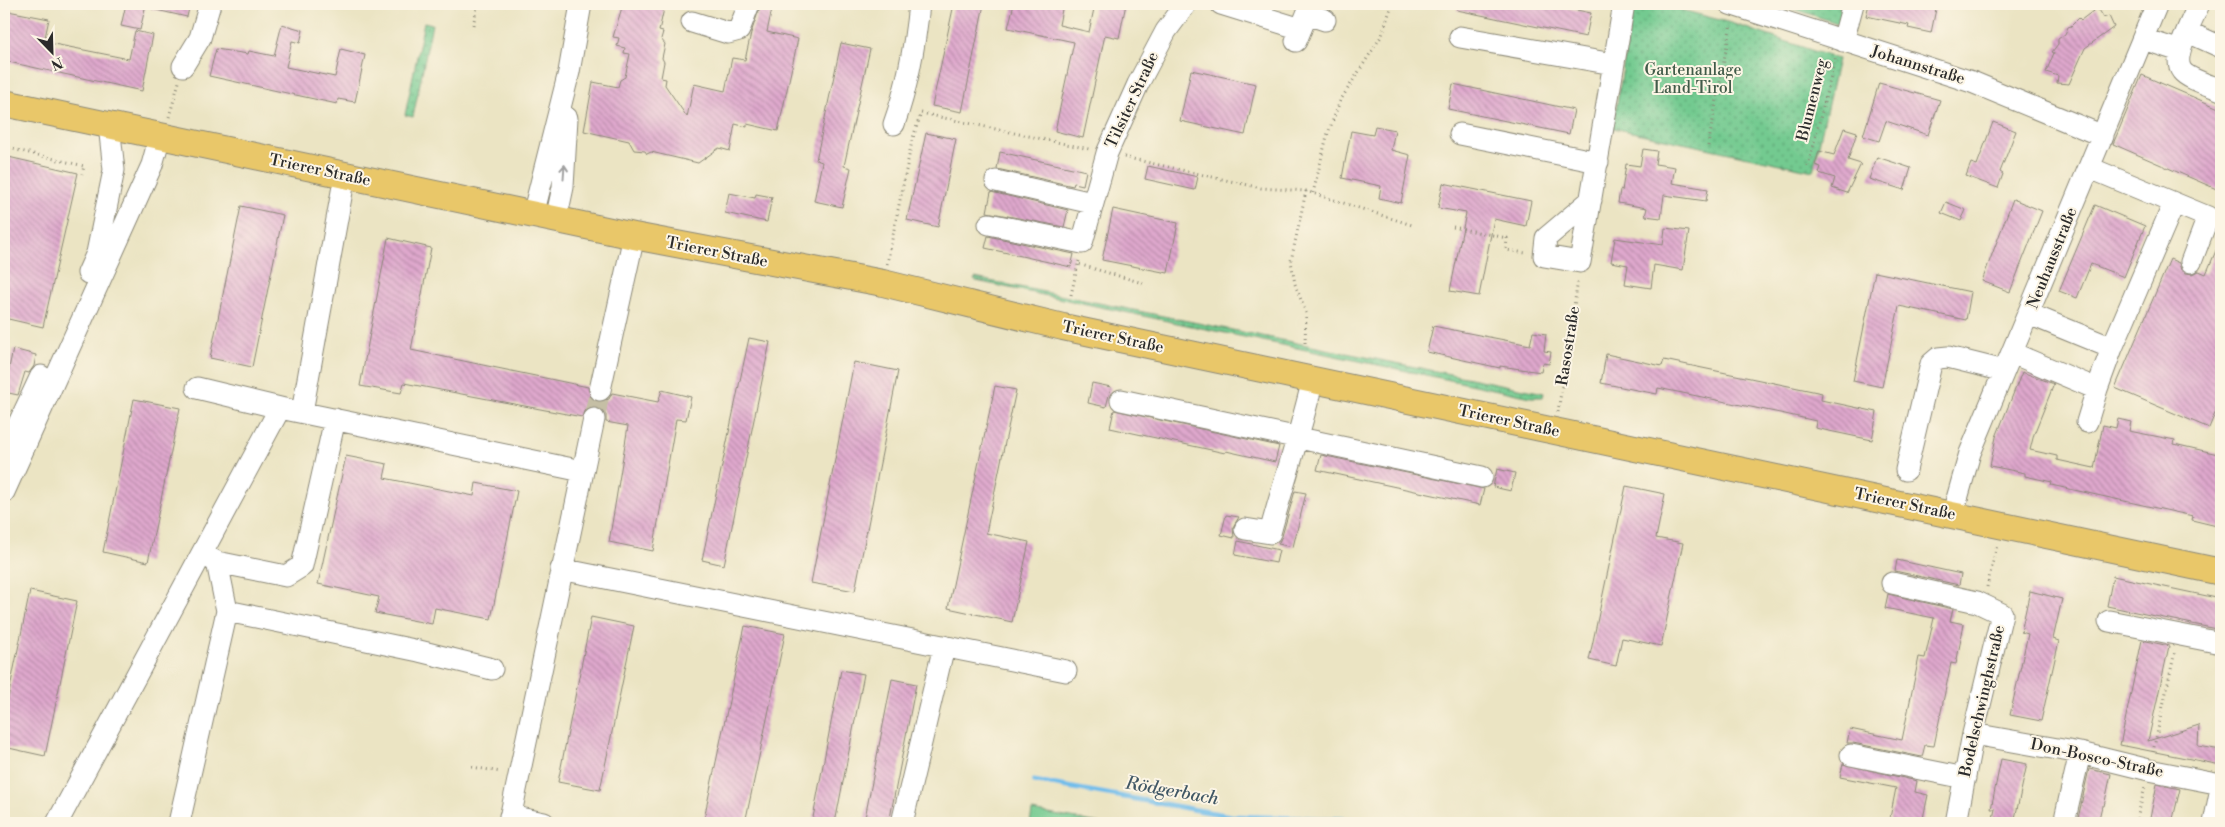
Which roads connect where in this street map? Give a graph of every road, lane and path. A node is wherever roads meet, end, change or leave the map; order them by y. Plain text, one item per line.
1 (210, 4) edge
2 (478, 4) edge
3 (581, 4) edge
4 (749, 4) edge
5 (919, 4) edge
6 (1186, 4) edge
7 (1221, 4) edge
8 (1392, 4) edge
9 (1624, 4) edge
10 (1732, 4) edge
11 (1853, 4) edge
12 (2157, 4) edge
13 (2199, 4) edge
14 (1325, 20) dead end
15 (692, 22) dead end
16 (473, 25) dead end
17 (1460, 36) dead end
18 (2143, 39) junction
19 (1841, 41) junction
20 (2184, 42) junction
21 (2221, 47) edge
22 (1613, 64) junction
23 (182, 66) joint
24 (2221, 90) edge
25 (4, 103) edge
26 (894, 124) dead end
27 (109, 125) junction
28 (1460, 134) dead end
29 (162, 136) junction
30 (2103, 136) junction
31 (1708, 146) dead end
32 (4, 147) edge
33 (1107, 153) junction
34 (1598, 162) junction
35 (1808, 166) dead end
36 (2090, 168) junction
37 (82, 174) dead end
38 (345, 175) junction
39 (996, 181) dead end
40 (1306, 192) junction
41 (1313, 193) junction
42 (1591, 200) junction
43 (1092, 203) junction
44 (2174, 203) junction
45 (544, 217) junction
46 (989, 224) dead end
47 (1412, 225) dead end
48 (1454, 228) dead end
49 (634, 236) junction
50 (1082, 243) junction
51 (1544, 256) junction
52 (1580, 262) junction
53 (2191, 262) dead end
54 (1078, 264) junction
55 (882, 283) junction
56 (1146, 284) dead end
57 (1071, 295) dead end
58 (2029, 314) junction
59 (1305, 343) dead end
60 (2112, 348) junction
61 (2008, 362) junction
62 (1313, 379) junction
63 (197, 388) dead end
64 (2097, 389) junction
65 (600, 390) tunnel mouth
66 (1121, 400) dead end
67 (280, 408) junction
68 (302, 412) junction
69 (334, 419) junction
70 (594, 419) tunnel mouth
71 (2086, 422) dead end
72 (1555, 430) junction
73 (1297, 438) junction
74 (4, 455) edge
75 (1906, 470) dead end
76 (582, 471) junction
77 (1482, 477) dead end
78 (4, 492) edge
79 (1953, 513) junction
80 (2001, 525) junction
81 (1246, 529) dead end
82 (208, 558) junction
83 (561, 569) junction
84 (2221, 572) edge
85 (1892, 583) dead end
86 (227, 611) junction
87 (2002, 614) junction
88 (2109, 621) dead end
89 (2178, 633) junction
90 (2221, 643) edge
91 (944, 646) junction
92 (492, 669) dead end
93 (1066, 670) dead end
94 (1973, 734) junction
95 (2080, 753) junction
96 (1851, 755) dead end
97 (472, 767) dead end
98 (2149, 770) junction
99 (519, 775) junction
100 (1965, 778) junction
101 (2221, 784) edge
102 (2221, 788) edge
103 (510, 820) edge
104 (57, 823) edge
105 (179, 823) edge
106 (544, 823) edge
107 (902, 823) edge
108 (1956, 823) edge
109 (2064, 823) edge
110 (2136, 823) edge
111 (2214, 823) edge

1 - 23 street
2 - 16 path
3 - 45 street
4 - 15 street
5 - 26 street
6 - 33 street, Tilsiter Straße
7 - 14 street
8 - 41 path
9 - 22 street
10 - 19 street, Johannstraße
10 - 31 path
11 - 19 street
12 - 18 street, Neuhausstraße
13 - 20 street
17 - 22 street
18 - 20 street
18 - 30 street, Neuhausstraße
19 - 30 street, Johannstraße
19 - 35 path, Blumenweg
20 - 21 street
20 - 24 street
22 - 34 street
23 - 29 path
25 - 27 main road, Trierer Straße
27 - 29 main road, Trierer Straße
27 - 74 street
28 - 34 street
29 - 38 main road, Trierer Straße
29 - 78 street
30 - 36 street, Neuhausstraße
32 - 37 path
33 - 40 path
33 - 43 street, Tilsiter Straße
33 - 55 path
34 - 42 street
36 - 44 street
36 - 58 street, Neuhausstraße
38 - 45 main road, Trierer Straße
38 - 68 street
39 - 43 street
40 - 41 path
40 - 59 path
41 - 47 path
42 - 51 street
42 - 52 street
43 - 50 street, Tilsiter Straße
44 - 53 street
44 - 60 street
45 - 49 main road, Trierer Straße
46 - 50 street
48 - 51 path
49 - 55 main road, Trierer Straße
49 - 65 street
50 - 54 path
51 - 52 street
52 - 72 path, Rasostraße
54 - 56 path
54 - 57 path
55 - 62 main road, Trierer Straße
58 - 60 street
58 - 61 street, Neuhausstraße
60 - 64 street
61 - 64 street
61 - 75 street
61 - 79 street, Neuhausstraße
62 - 72 main road, Trierer Straße
62 - 73 street
63 - 67 street
64 - 71 street
66 - 73 street
67 - 68 street
67 - 82 street
68 - 69 street
69 - 76 street
69 - 82 street
70 - 76 street
72 - 79 main road, Trierer Straße
73 - 77 street
73 - 81 street
76 - 83 street
79 - 80 main road, Trierer Straße
80 - 84 main road, Trierer Straße
80 - 87 path, Bodelschwinghstraße
82 - 86 street
82 - 104 street
83 - 91 street
83 - 99 street
85 - 87 street
86 - 92 street
86 - 105 street
87 - 94 street, Bodelschwinghstraße
88 - 89 street
89 - 90 street
89 - 98 path
91 - 93 street
91 - 107 street
94 - 95 street, Don-Bosco-Straße
94 - 100 street, Bodelschwinghstraße
95 - 98 street, Don-Bosco-Straße
95 - 109 street
96 - 100 street
97 - 99 path
98 - 101 street, Don-Bosco-Straße
98 - 110 path
99 - 103 street
100 - 108 street, Bodelschwinghstraße
102 - 111 street
103 - 106 street

